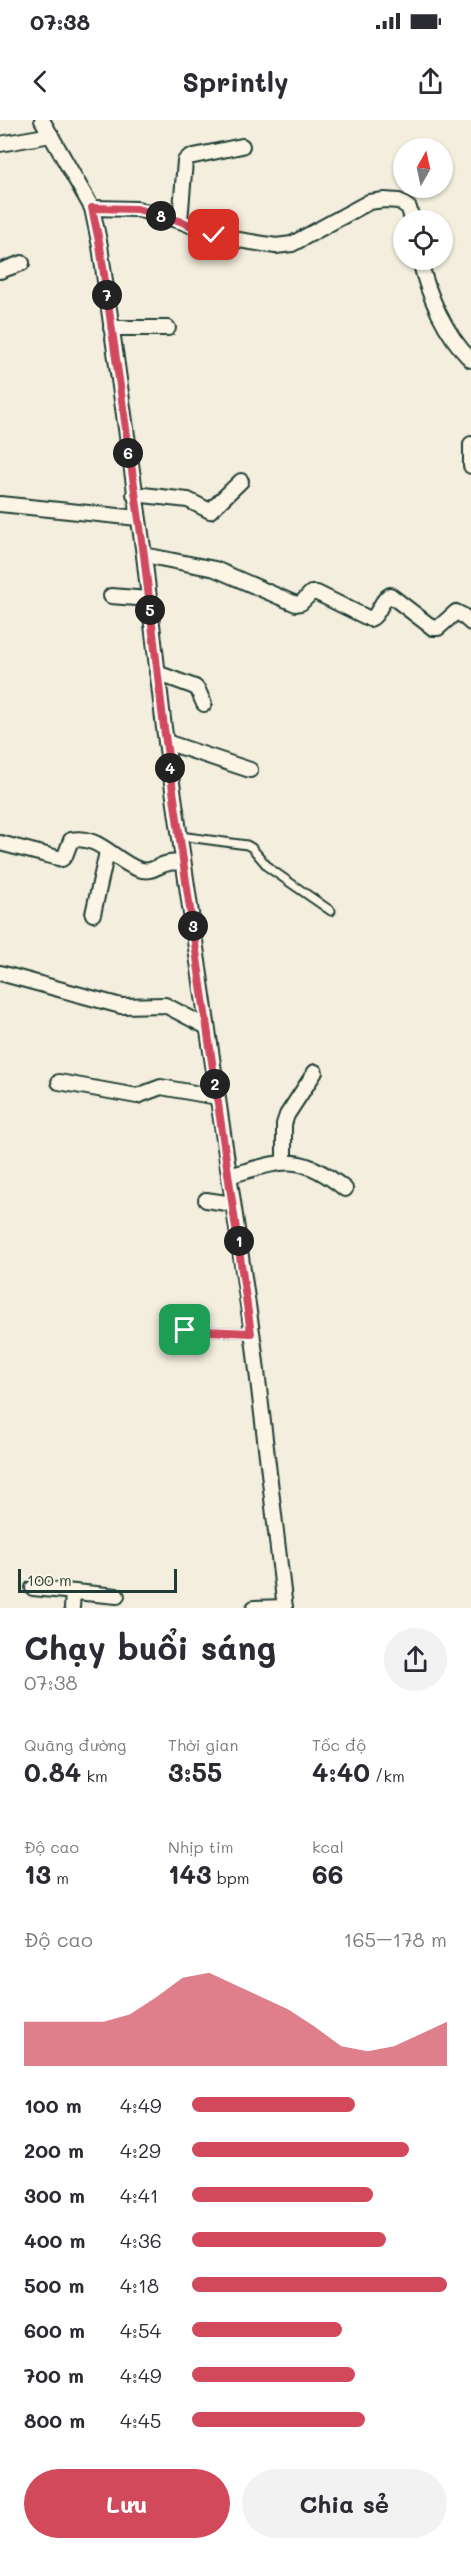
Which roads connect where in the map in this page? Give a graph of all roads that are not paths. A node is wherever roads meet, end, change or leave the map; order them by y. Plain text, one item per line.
1 (42, 120) edge
2 (51, 135) junction
3 (0, 144) edge
4 (242, 146) dead end
5 (92, 208) junction
6 (410, 210) edge
7 (180, 221) junction
8 (22, 263) dead end
9 (423, 270) edge
10 (0, 271) edge
11 (111, 328) junction
12 (168, 328) dead end
13 (471, 360) edge
14 (471, 444) edge
15 (471, 466) edge
16 (241, 481) dead end
17 (134, 494) junction
18 (0, 504) edge
19 (138, 518) junction
20 (144, 555) junction
21 (111, 596) dead end
22 (149, 599) junction
23 (471, 623) edge
24 (157, 673) junction
25 (204, 705) dead end
26 (166, 742) junction
27 (250, 770) dead end
28 (180, 836) junction
29 (0, 843) edge
30 (107, 852) junction
31 (183, 862) junction
32 (331, 911) dead end
33 (93, 914) dead end
34 (0, 973) edge
35 (207, 1027) junction
36 (315, 1072) dead end
37 (58, 1082) dead end
38 (217, 1097) junction
39 (284, 1162) junction
40 (229, 1176) junction
41 (345, 1189) dead end
42 (206, 1200) dead end
43 (233, 1204) junction
44 (170, 1315) dead end
45 (251, 1333) junction
46 (33, 1588) dead end
47 (73, 1592) junction
48 (117, 1596) dead end
49 (72, 1608) edge
50 (254, 1608) edge
51 (285, 1608) edge

1 - 2 street
2 - 3 street
2 - 5 street
4 - 7 street
5 - 7 street
5 - 11 street
6 - 7 street
8 - 10 street
9 - 13 street
11 - 12 street
11 - 17 street
14 - 15 street
16 - 17 street
17 - 19 street
18 - 19 street
19 - 20 street
20 - 22 street
20 - 23 street
21 - 22 street
22 - 24 street
24 - 25 street
24 - 26 street
26 - 27 street
26 - 28 street
28 - 31 street
28 - 32 lane
29 - 30 street
30 - 31 street
30 - 33 street
31 - 35 street
34 - 35 street
35 - 38 street
36 - 39 street
37 - 38 street
38 - 40 street
39 - 40 street
39 - 41 street
40 - 43 street
42 - 43 street
43 - 45 street
44 - 45 lane
45 - 51 street
46 - 47 street
47 - 48 street
47 - 49 street
50 - 51 street

